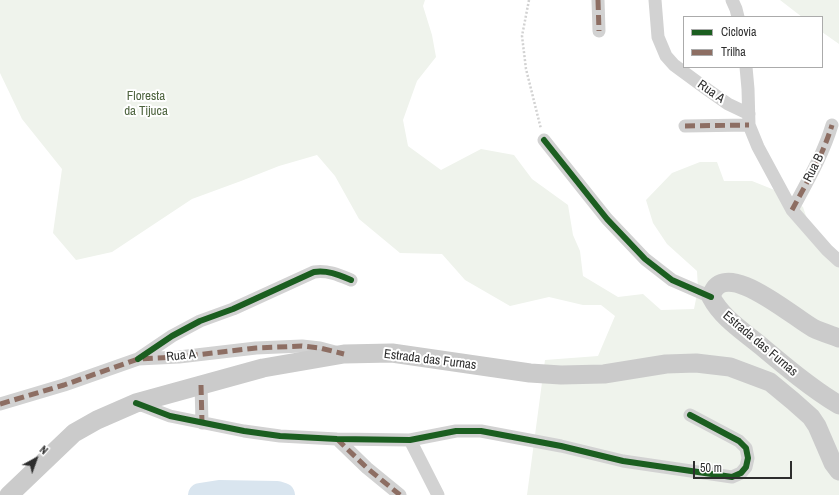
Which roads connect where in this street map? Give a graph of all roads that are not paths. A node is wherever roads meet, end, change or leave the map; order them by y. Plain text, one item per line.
1 (598, 0) edge
2 (655, 0) edge
3 (732, 0) edge
4 (738, 16) edge
5 (599, 31) dead end
6 (746, 68) edge
7 (749, 120) junction
8 (832, 125) dead end
9 (685, 126) dead end
10 (544, 140) road end
11 (792, 210) junction
12 (839, 261) edge
13 (351, 280) dead end
14 (711, 297) junction
15 (839, 338) edge
16 (344, 354) junction
17 (138, 359) junction
18 (201, 385) junction
19 (136, 403) junction
20 (0, 404) edge
21 (839, 405) edge
22 (690, 415) dead end
23 (202, 423) junction
24 (337, 439) junction
25 (410, 440) junction
26 (839, 471) edge
27 (9, 495) edge
28 (400, 495) edge
29 (438, 495) edge

1 - 5 street
2 - 7 street, Rua A
3 - 4 street
6 - 7 street
7 - 9 street
7 - 11 street
8 - 11 street, Rua B
10 - 14 street
11 - 12 street
13 - 17 street
14 - 15 main road
14 - 21 main road, Estrada das Furnas
16 - 17 street, Rua A
16 - 18 main road, Estrada das Furnas
16 - 26 main road, Estrada das Furnas
17 - 20 street, Rua A
18 - 19 main road, Estrada das Furnas
18 - 23 street
19 - 23 street
19 - 27 main road, Estrada das Furnas
22 - 25 street
23 - 24 street
24 - 25 street
24 - 28 street
25 - 29 street

